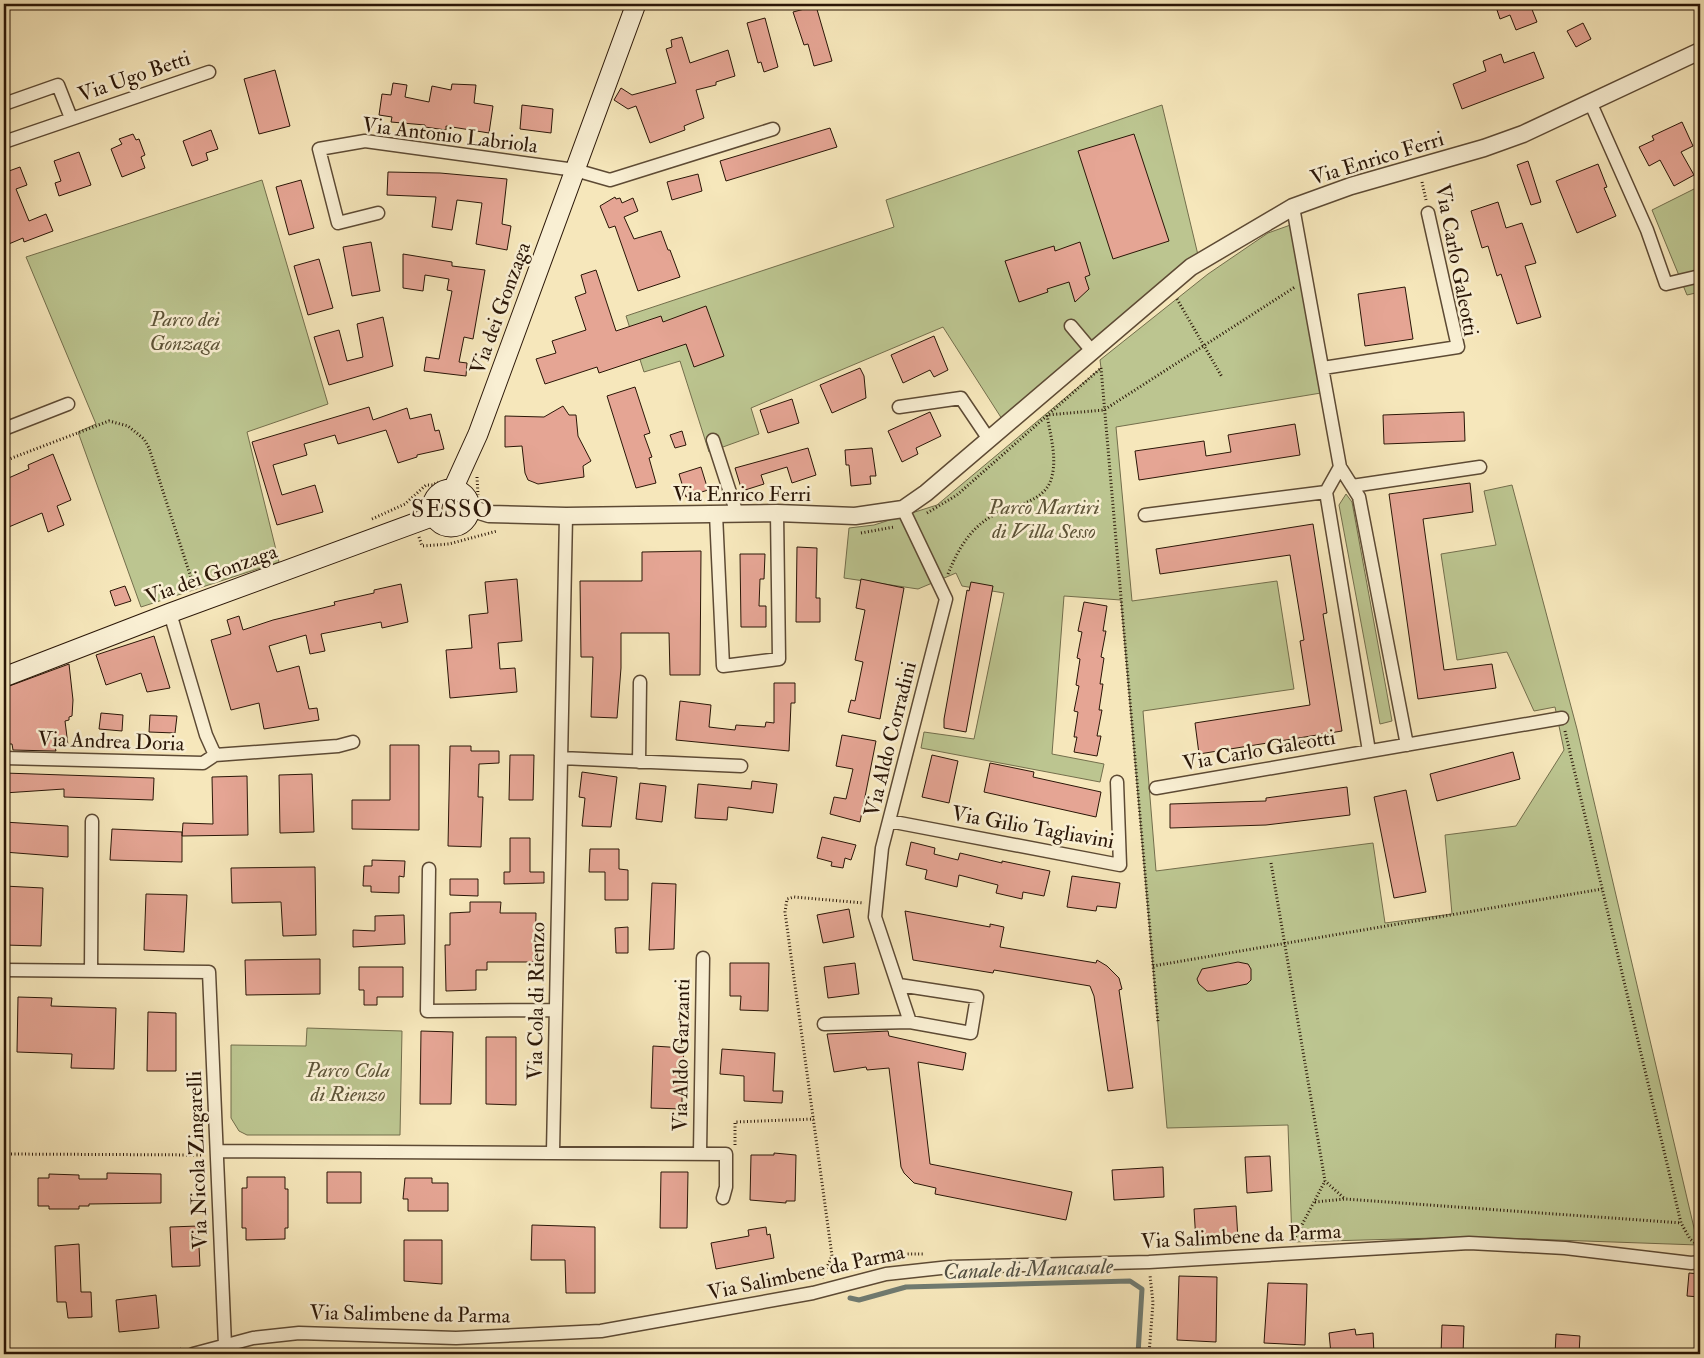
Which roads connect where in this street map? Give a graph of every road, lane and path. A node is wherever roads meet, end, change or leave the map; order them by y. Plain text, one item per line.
1 (636, 4) edge
2 (1700, 51) edge
3 (209, 72) dead end
4 (4, 104) edge
5 (1591, 104) junction
6 (71, 118) junction
7 (773, 129) dead end
8 (4, 142) edge
9 (1419, 167) junction
10 (575, 170) junction
11 (1293, 207) junction
12 (378, 213) dead end
13 (1428, 213) joint
14 (1700, 276) edge
15 (1306, 280) junction
16 (1170, 285) junction
17 (1071, 326) dead end
18 (1204, 345) junction
19 (1092, 351) junction
20 (1323, 368) junction
21 (1222, 376) dead end
22 (68, 404) dead end
23 (899, 407) dead end
24 (1104, 410) junction
25 (1047, 415) junction
26 (4, 429) edge
27 (988, 438) junction
28 (713, 440) dead end
29 (4, 461) edge
30 (463, 466) junction
31 (1340, 467) junction
32 (1480, 467) dead end
33 (448, 484) junction
34 (1352, 486) junction
35 (1326, 492) junction
36 (470, 508) junction
37 (777, 513) junction
38 (495, 514) junction
39 (716, 514) junction
40 (736, 514) junction
41 (1145, 515) dead end
42 (434, 516) junction
43 (566, 516) junction
44 (906, 516) junction
45 (413, 524) junction
46 (195, 590) dead end
47 (942, 591) junction
48 (170, 613) junction
49 (4, 677) edge
50 (640, 682) dead end
51 (1562, 718) joint
52 (353, 742) dead end
53 (1407, 745) junction
54 (1369, 751) junction
55 (215, 755) junction
56 (4, 758) edge
57 (562, 758) junction
58 (639, 762) junction
59 (741, 766) dead end
60 (1116, 782) dead end
61 (1156, 788) dead end
62 (92, 821) dead end
63 (889, 821) junction
64 (1272, 863) dead end
65 (430, 869) dead end
66 (1602, 889) junction
67 (876, 904) junction
68 (1285, 943) junction
69 (703, 958) dead end
70 (1153, 966) junction
71 (4, 970) edge
72 (91, 970) junction
73 (900, 985) junction
74 (556, 1010) junction
75 (910, 1022) junction
76 (1158, 1022) dead end
77 (824, 1024) dead end
78 (814, 1119) junction
79 (735, 1150) dead end
80 (553, 1152) junction
81 (218, 1153) junction
82 (700, 1153) junction
83 (4, 1154) edge
84 (1326, 1181) junction
85 (723, 1198) dead end
86 (1345, 1200) junction
87 (1680, 1223) junction
88 (1700, 1247) edge
89 (1149, 1262) junction
90 (1700, 1262) edge
91 (822, 1278) dead end
92 (225, 1345) junction
93 (193, 1354) edge
94 (1149, 1354) edge

1 - 10 main road, Via dei Gonzaga
2 - 5 street, Via Enrico Ferri
3 - 6 street, Via Ugo Betti
4 - 6 street, Via Ugo Betti
5 - 9 street, Via Enrico Ferri
5 - 14 street
6 - 8 street, Via Ugo Betti
7 - 10 street
9 - 11 street, Via Enrico Ferri
9 - 13 path, Via Carlo Galeotti
10 - 12 street, Via Antonio Labriola
10 - 30 main road, Via dei Gonzaga
11 - 15 street
11 - 16 street, Via Enrico Ferri
13 - 20 street, Via Carlo Galeotti
15 - 18 path
15 - 20 street
16 - 18 path
16 - 19 street, Via Enrico Ferri
17 - 19 street
18 - 21 path
18 - 24 path
19 - 27 street, Via Enrico Ferri
20 - 31 street
22 - 26 street
23 - 27 street
24 - 25 path
24 - 25 path
24 - 70 path
25 - 44 path
25 - 47 path
27 - 44 street, Via Enrico Ferri
28 - 40 street
29 - 46 path
30 - 33 main road, Via dei Gonzaga
30 - 38 path
31 - 34 street
31 - 35 street
32 - 34 street
33 - 36 main road
33 - 42 main road
33 - 45 path
34 - 53 street
35 - 41 street
35 - 54 street, Via Carlo Galeotti
36 - 38 street, Via Enrico Ferri
36 - 42 main road
37 - 39 street
37 - 40 street, Via Enrico Ferri
37 - 44 street, Via Enrico Ferri
38 - 43 street, Via Enrico Ferri
38 - 45 path
39 - 40 street, Via Enrico Ferri
39 - 43 street, Via Enrico Ferri
42 - 45 main road, Via dei Gonzaga
43 - 57 street, Via Cola di Rienzo
44 - 47 street, Via Aldo Corradini
45 - 48 main road, Via dei Gonzaga
47 - 63 street, Via Aldo Corradini
48 - 49 main road, Via dei Gonzaga
48 - 55 street, Via Andrea Doria
50 - 58 street
51 - 53 street, Via Carlo Galeotti
51 - 66 path
52 - 55 street, Via Andrea Doria
53 - 54 street, Via Carlo Galeotti
54 - 61 street, Via Carlo Galeotti
55 - 56 street, Via Andrea Doria
57 - 58 street
57 - 74 street, Via Cola di Rienzo
58 - 59 street
60 - 63 street, Via Gilio Tagliavini
62 - 72 street
63 - 67 street, Via Aldo Corradini
64 - 68 path
65 - 74 street
66 - 68 path
66 - 87 path
67 - 73 street, Via Aldo Corradini
67 - 78 path
68 - 70 path
68 - 84 path
69 - 82 street, Via Aldo Garzanti
70 - 76 path
71 - 72 street
72 - 81 street, Via Nicola Zingarelli
73 - 75 street, Via Aldo Corradini
73 - 75 street
74 - 80 street, Via Cola di Rienzo
75 - 77 street
78 - 79 path
78 - 91 path
80 - 81 street
80 - 82 street, Via Aldo Garzanti
81 - 83 path
81 - 92 street, Via Nicola Zingarelli
82 - 85 street, Via Aldo Garzanti
84 - 86 path
84 - 86 path
86 - 87 path
87 - 88 path
89 - 90 street, Via Salimbene da Parma
89 - 92 street, Via Salimbene da Parma
89 - 94 path
92 - 93 street, Via Salimbene da Parma

